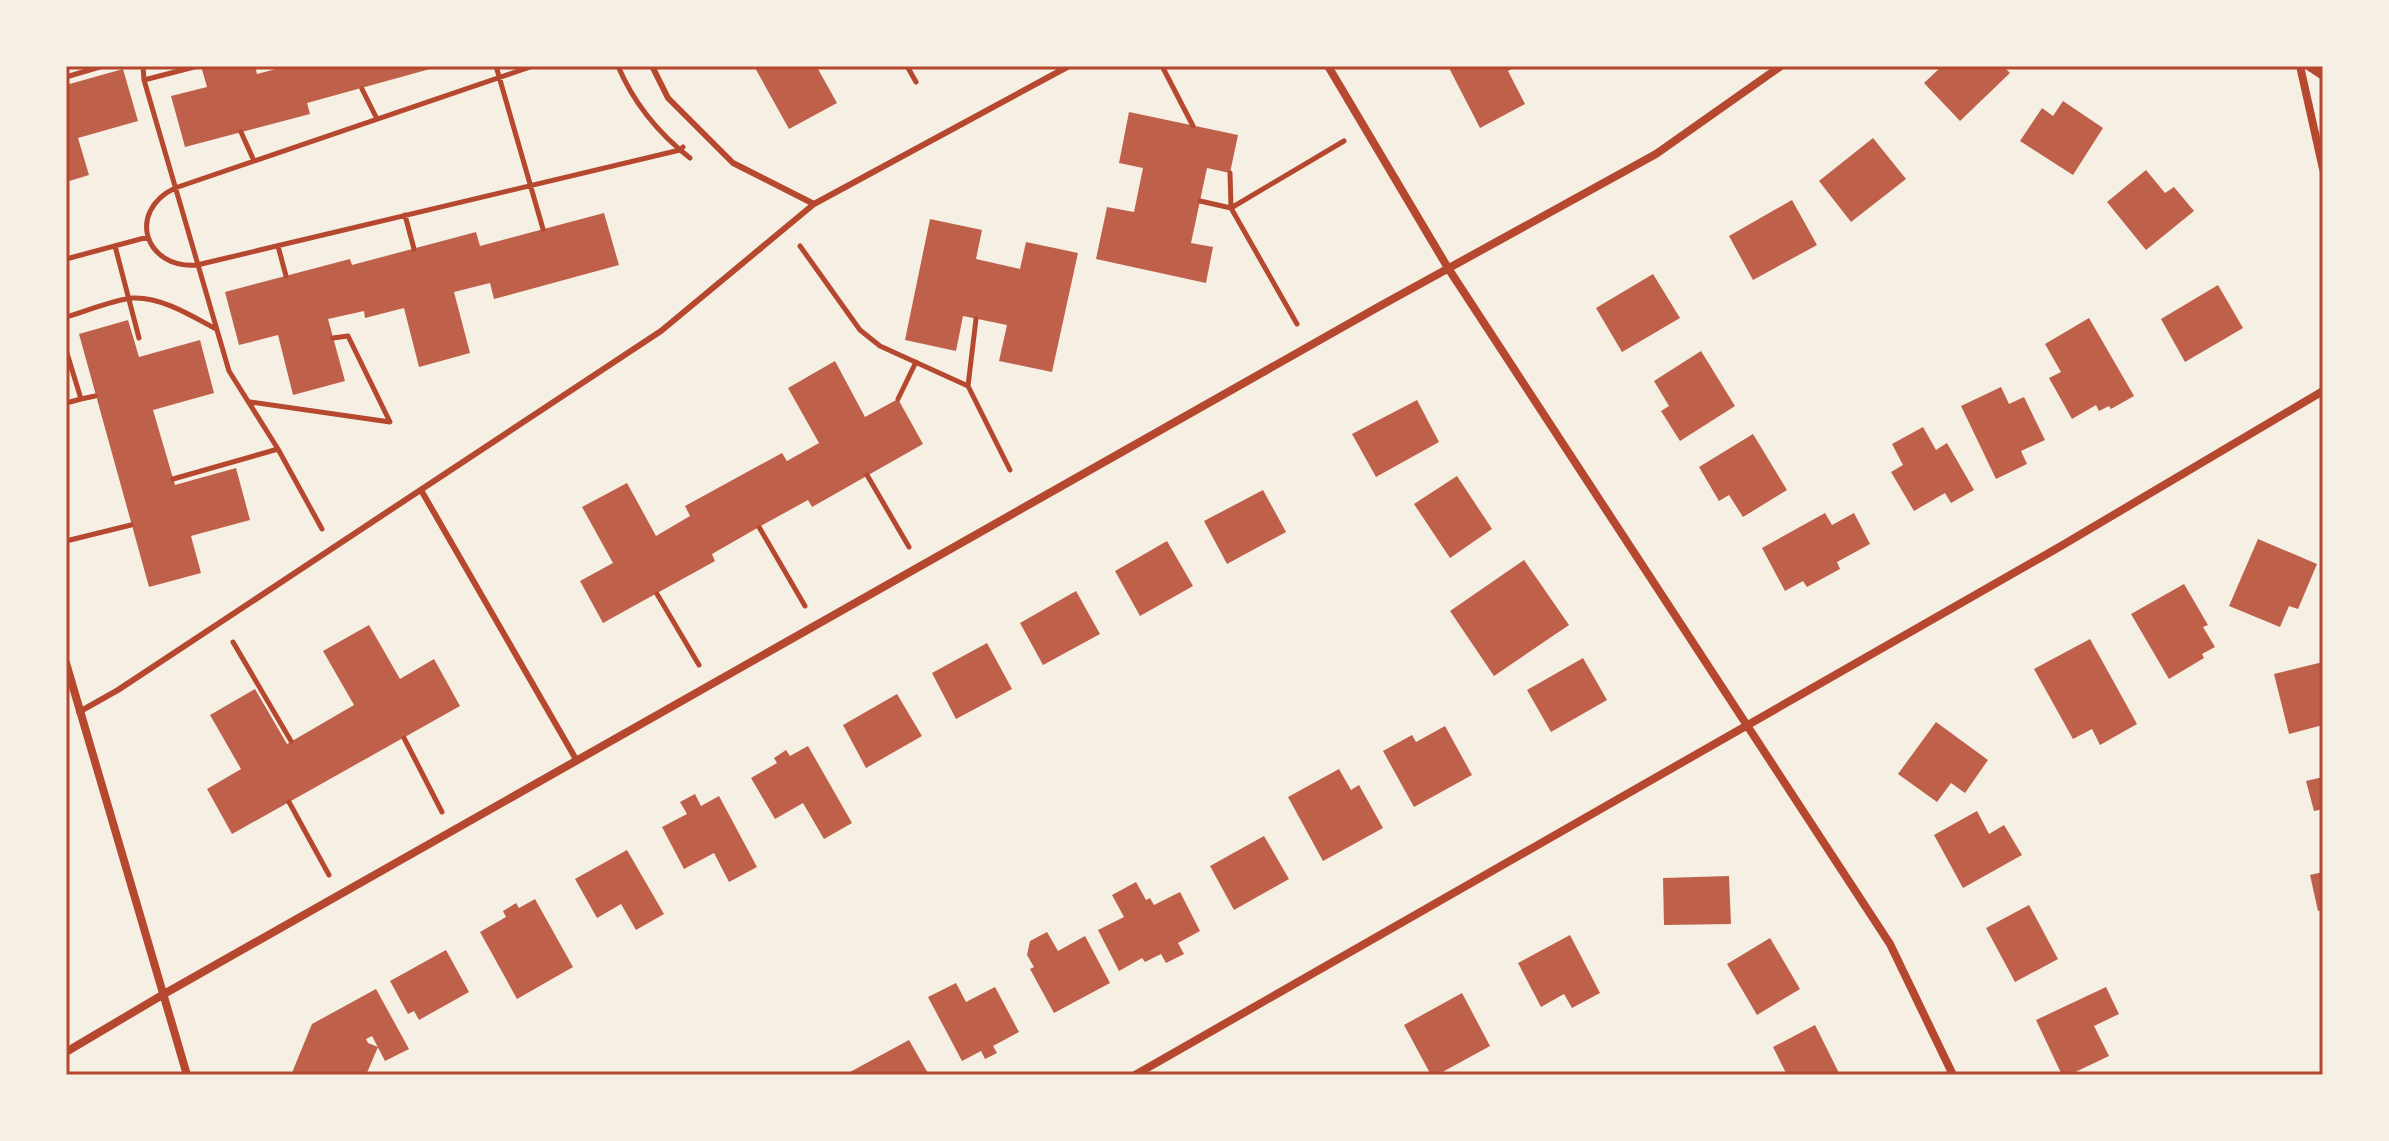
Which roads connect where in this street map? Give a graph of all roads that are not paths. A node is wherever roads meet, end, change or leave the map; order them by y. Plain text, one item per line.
1 (652, 66) edge
2 (1069, 66) edge
3 (1328, 66) edge
4 (1781, 66) edge
5 (2300, 66) edge
6 (2308, 66) edge
7 (2323, 76) edge
8 (2323, 169) edge
9 (814, 204) junction
10 (1448, 268) junction
11 (2323, 391) edge
12 (421, 490) junction
13 (66, 663) edge
14 (79, 712) junction
15 (1747, 723) junction
16 (577, 761) junction
17 (164, 994) junction
18 (66, 1052) edge
19 (1151, 1071) edge
20 (187, 1075) edge
21 (1135, 1075) edge
22 (1953, 1075) edge

1 - 9 lane
2 - 9 lane
3 - 10 street
4 - 10 street
5 - 8 street
6 - 7 street
9 - 12 lane
10 - 15 street
10 - 16 street
11 - 15 street
12 - 14 lane
12 - 16 lane
13 - 14 street
14 - 17 street
15 - 19 street
15 - 22 street
16 - 17 street
17 - 18 street
17 - 20 street
19 - 21 street

